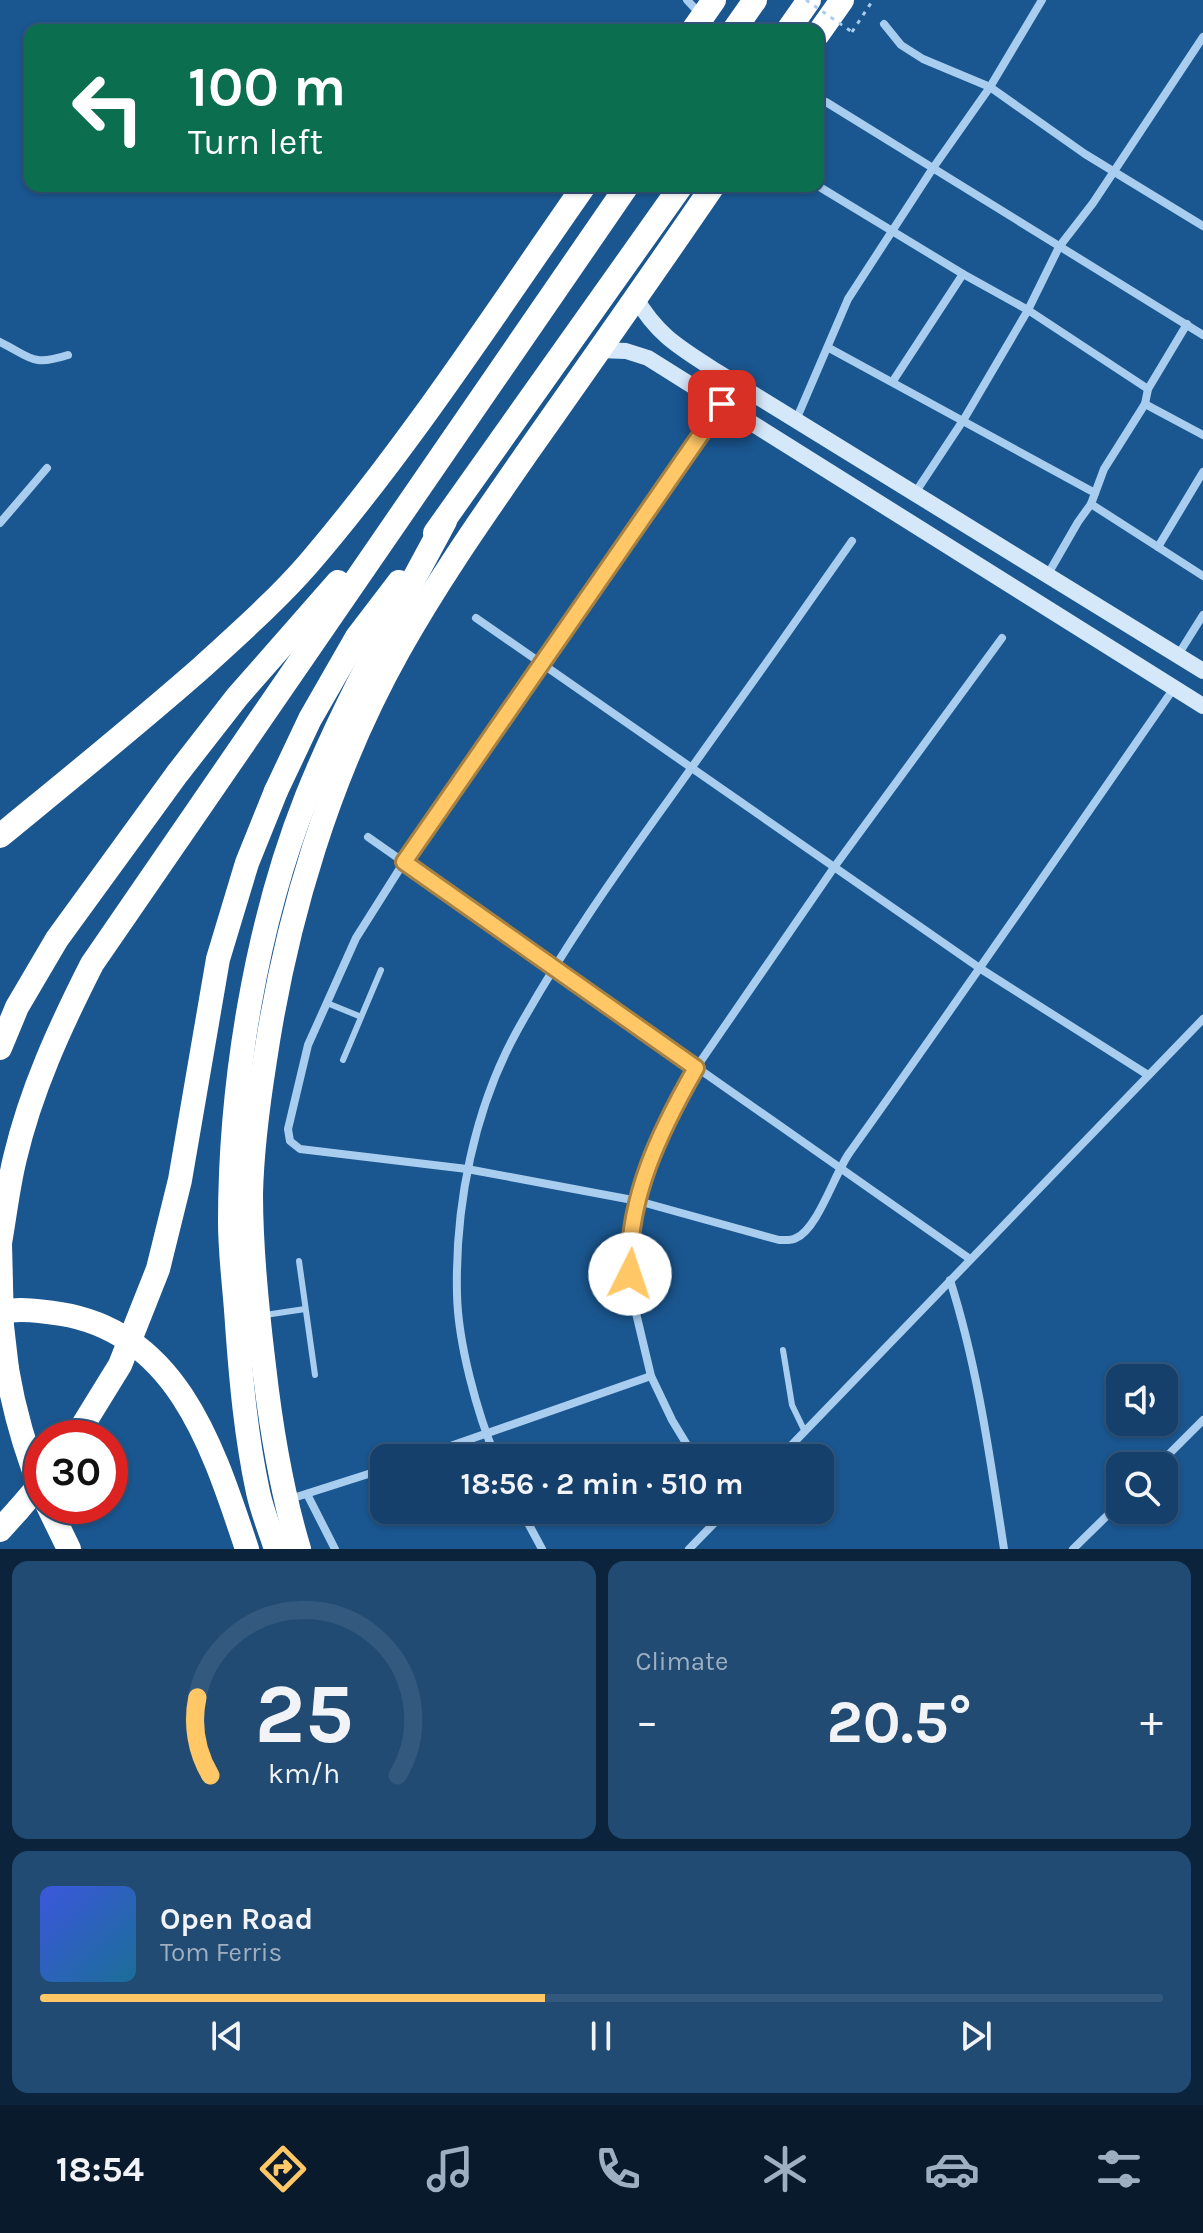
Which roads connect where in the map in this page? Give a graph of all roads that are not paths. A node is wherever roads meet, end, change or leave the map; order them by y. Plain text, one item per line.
1 (755, 0) edge
2 (807, 0) edge
3 (842, 0) edge
4 (1042, 0) edge
5 (738, 24) edge
6 (792, 24) edge
7 (884, 24) dead end
8 (824, 26) edge
9 (1203, 37) edge
10 (990, 87) junction
11 (826, 102) dead end
12 (933, 168) junction
13 (1114, 172) junction
14 (824, 190) edge
15 (580, 192) edge
16 (623, 192) edge
17 (677, 192) edge
18 (709, 192) edge
19 (1203, 226) edge
20 (893, 232) junction
21 (1059, 247) junction
22 (963, 274) junction
23 (635, 297) junction
24 (1028, 310) junction
25 (1187, 324) junction
26 (1203, 335) edge
27 (0, 342) edge
28 (829, 348) junction
29 (598, 350) junction
30 (68, 355) dead end
31 (893, 381) junction
32 (1148, 389) junction
33 (722, 404) junction
34 (1145, 404) junction
35 (964, 419) junction
36 (796, 420) junction
37 (1203, 435) edge
38 (47, 468) dead end
39 (1203, 472) edge
40 (915, 493) junction
41 (1095, 493) junction
42 (409, 502) junction
43 (1091, 504) junction
44 (445, 521) junction
45 (0, 523) edge
46 (852, 541) dead end
47 (1158, 547) junction
48 (1048, 574) junction
49 (1203, 576) edge
50 (1203, 615) edge
51 (476, 618) dead end
52 (1002, 638) dead end
53 (1177, 656) junction
54 (542, 663) junction
55 (1203, 671) edge
56 (1174, 688) junction
57 (1203, 706) edge
58 (693, 766) junction
59 (0, 836) edge
60 (368, 837) dead end
61 (404, 862) junction
62 (835, 866) junction
63 (555, 968) junction
64 (981, 969) junction
65 (381, 970) dead end
66 (327, 1003) junction
67 (359, 1016) junction
68 (1203, 1019) edge
69 (0, 1048) edge
70 (343, 1060) dead end
71 (696, 1068) junction
72 (1148, 1075) junction
73 (839, 1167) junction
74 (467, 1169) junction
75 (638, 1201) junction
76 (0, 1243) edge
77 (970, 1259) junction
78 (299, 1261) dead end
79 (950, 1280) junction
80 (305, 1309) junction
81 (0, 1312) edge
82 (258, 1316) junction
83 (783, 1350) dead end
84 (315, 1375) dead end
85 (651, 1376) junction
86 (86, 1420) edge
87 (1203, 1420) edge
88 (805, 1432) junction
89 (486, 1434) junction
90 (24, 1439) edge
91 (457, 1444) edge
92 (490, 1444) edge
93 (687, 1444) edge
94 (793, 1444) edge
95 (1171, 1452) edge
96 (370, 1473) edge
97 (296, 1497) junction
98 (24, 1503) edge
99 (1106, 1517) edge
100 (55, 1524) edge
101 (529, 1524) edge
102 (713, 1524) edge
103 (0, 1530) edge
104 (69, 1549) edge
105 (247, 1549) edge
106 (276, 1549) edge
107 (299, 1549) edge
108 (335, 1549) edge
109 (542, 1549) edge
110 (689, 1549) edge
111 (1004, 1549) edge
112 (1073, 1549) edge

1 - 5 highway
2 - 6 highway
3 - 8 highway
4 - 10 street
7 - 10 street
9 - 13 street
10 - 12 street
10 - 13 street
11 - 12 street
12 - 20 street
12 - 21 street
13 - 19 street
13 - 21 street
14 - 20 street
15 - 59 highway
16 - 42 highway
17 - 44 highway
18 - 23 highway
20 - 22 street
20 - 28 street
21 - 24 street
21 - 25 street
22 - 24 street
22 - 31 street
23 - 29 highway
23 - 36 main road
24 - 32 street
24 - 35 street
25 - 26 street
25 - 32 street
27 - 30 street
28 - 31 street
28 - 36 street
29 - 33 main road
29 - 82 highway
31 - 35 street
32 - 34 street
33 - 54 street
33 - 56 main road
34 - 37 street
34 - 41 street
35 - 40 street
35 - 41 street
36 - 40 main road
38 - 45 street
39 - 47 street
40 - 48 main road
41 - 43 street
42 - 69 highway
42 - 76 highway
43 - 47 street
43 - 48 street
44 - 86 highway, bridge
44 - 106 highway
46 - 58 street
47 - 49 street
48 - 53 main road
50 - 53 street
51 - 54 street
52 - 62 street
53 - 55 main road
54 - 58 street
54 - 61 street
56 - 57 main road
56 - 64 street
58 - 62 street
58 - 63 street
60 - 61 street
61 - 63 street
61 - 66 street
62 - 64 street
62 - 71 street
63 - 71 street
63 - 74 street
64 - 72 street
64 - 73 street
65 - 67 lane
66 - 67 lane
66 - 74 street
67 - 70 lane
68 - 72 street
71 - 73 street
71 - 75 street
72 - 77 street
73 - 75 street
73 - 77 street
74 - 75 street
74 - 89 street
75 - 85 street
76 - 90 highway, bridge
77 - 79 street
78 - 80 lane
79 - 88 street
79 - 111 street
80 - 82 lane
80 - 84 lane
81 - 105 highway
82 - 97 highway
83 - 88 lane
85 - 89 street
85 - 93 street
87 - 95 street
88 - 94 street
89 - 91 street
89 - 92 street
96 - 97 street
97 - 107 highway
97 - 108 street
98 - 103 highway, bridge
99 - 112 street
100 - 104 highway
101 - 109 street
102 - 110 street

